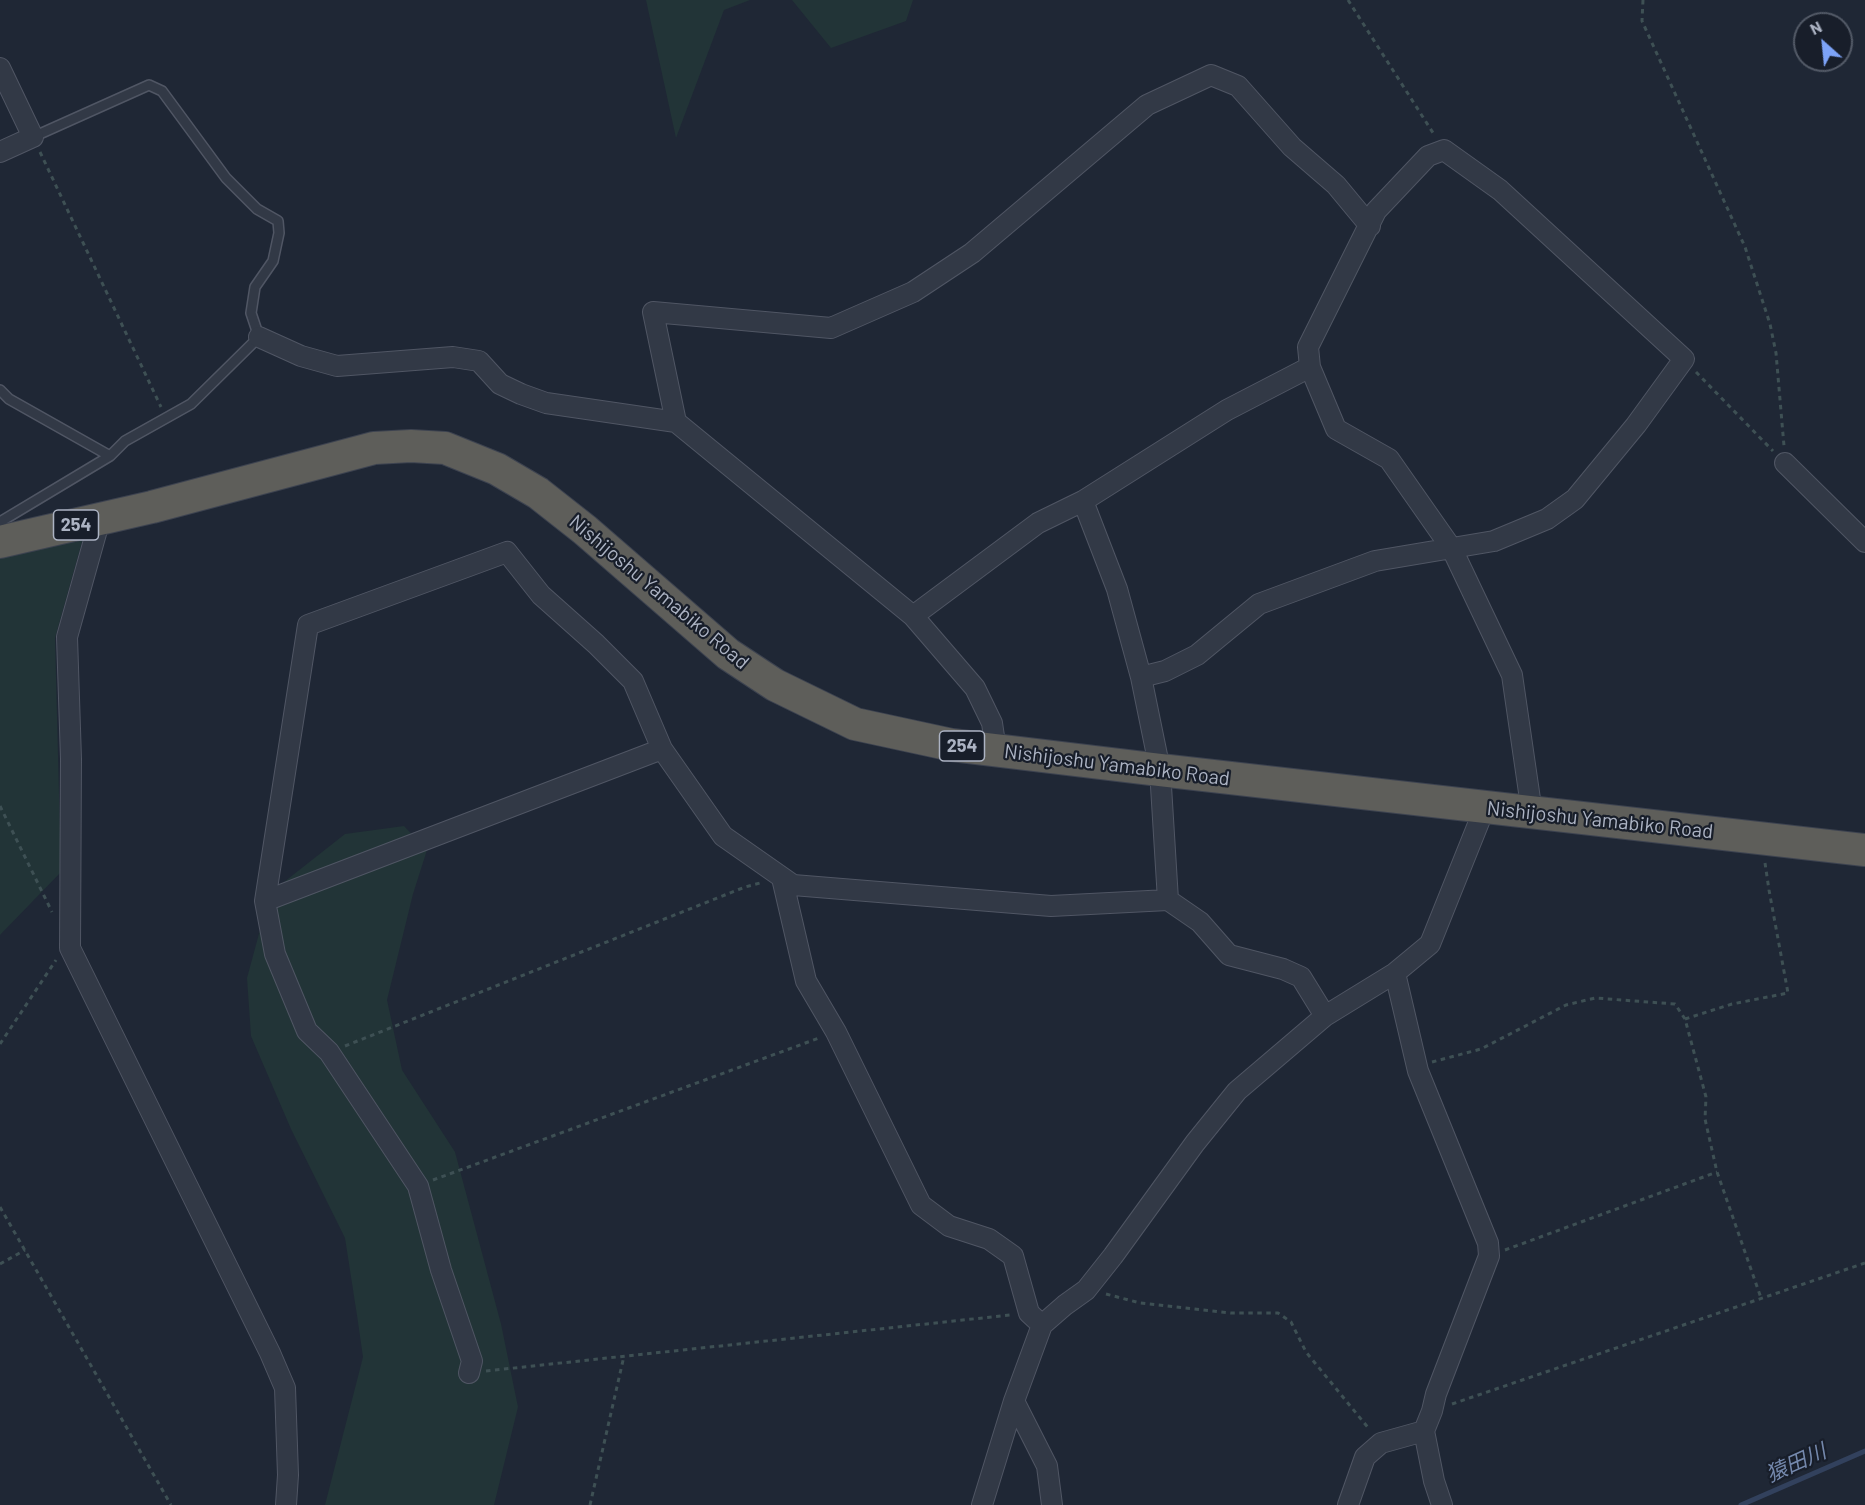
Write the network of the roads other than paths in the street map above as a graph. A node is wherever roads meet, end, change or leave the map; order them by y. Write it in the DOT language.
graph roads {
  1 [pos="0,68"];
  2 [pos="33,137"];
  3 [pos="0,152"];
  4 [pos="1370,226"];
  5 [pos="259,337"];
  6 [pos="1310,367"];
  7 [pos="0,390"];
  8 [pos="676,422"];
  9 [pos="110,456"];
  10 [pos="1785,463"];
  11 [pos="1083,501"];
  12 [pos="100,519"];
  13 [pos="0,522"];
  14 [pos="0,542"];
  15 [pos="1865,542"];
  16 [pos="1452,549"];
  17 [pos="913,616"];
  18 [pos="1141,677"];
  19 [pos="663,749"];
  20 [pos="996,750"];
  21 [pos="1160,770"];
  22 [pos="1485,807"];
  23 [pos="1532,813"];
  24 [pos="1865,850"];
  25 [pos="782,878"];
  26 [pos="1168,900"];
  27 [pos="265,901"];
  28 [pos="1395,973"];
  29 [pos="1324,1016"];
  30 [pos="1036,1319"];
  31 [pos="469,1373"];
  32 [pos="1014,1401"];
  33 [pos="1424,1431"];
  34 [pos="286,1505"];
  35 [pos="982,1505"];
  36 [pos="1052,1505"];
  37 [pos="1348,1505"];
  38 [pos="1442,1505"];
  1 -- 2 [label="street"];
  2 -- 3 [label="street"];
  2 -- 5 [label="lane"];
  4 -- 6 [label="street"];
  4 -- 8 [label="street"];
  4 -- 16 [label="street"];
  5 -- 8 [label="street"];
  5 -- 9 [label="lane"];
  6 -- 11 [label="street"];
  6 -- 16 [label="street"];
  7 -- 9 [label="lane"];
  8 -- 17 [label="street"];
  9 -- 13 [label="lane"];
  10 -- 15 [label="street"];
  11 -- 17 [label="street"];
  11 -- 18 [label="street"];
  12 -- 14 [label="highway, Nishijoshu Yamabiko Road / 254"];
  12 -- 20 [label="highway, Nishijoshu Yamabiko Road / 254"];
  12 -- 34 [label="street"];
  16 -- 18 [label="street"];
  16 -- 23 [label="street"];
  17 -- 20 [label="street"];
  18 -- 21 [label="street"];
  19 -- 25 [label="street"];
  19 -- 27 [label="street"];
  19 -- 27 [label="street"];
  20 -- 21 [label="highway, Nishijoshu Yamabiko Road / 254"];
  21 -- 22 [label="highway, Nishijoshu Yamabiko Road / 254"];
  21 -- 26 [label="street"];
  22 -- 23 [label="highway, Nishijoshu Yamabiko Road / 254"];
  22 -- 28 [label="street"];
  23 -- 24 [label="highway, Nishijoshu Yamabiko Road / 254"];
  25 -- 26 [label="street"];
  25 -- 30 [label="street"];
  26 -- 29 [label="street"];
  27 -- 31 [label="street"];
  28 -- 29 [label="street"];
  28 -- 33 [label="street"];
  29 -- 30 [label="street"];
  30 -- 32 [label="street"];
  32 -- 35 [label="street"];
  32 -- 36 [label="street"];
  33 -- 37 [label="street"];
  33 -- 38 [label="street"];
}
